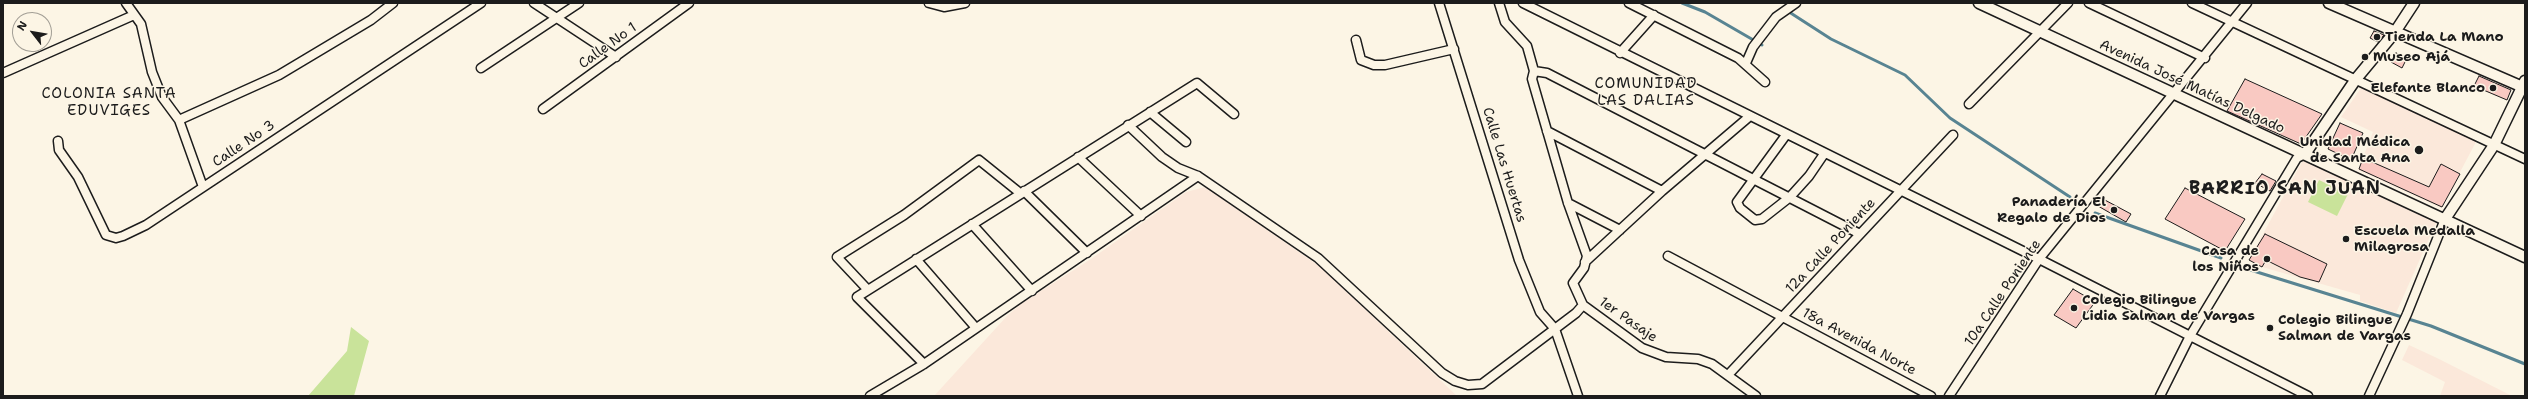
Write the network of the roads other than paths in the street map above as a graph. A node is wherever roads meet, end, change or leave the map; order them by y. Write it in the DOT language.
graph roads {
  1 [pos="126,3"];
  2 [pos="393,3"];
  3 [pos="482,3"];
  4 [pos="534,3"];
  5 [pos="579,3"];
  6 [pos="689,3"];
  7 [pos="965,3"];
  8 [pos="1439,3"];
  9 [pos="1499,3"];
  10 [pos="1523,3"];
  11 [pos="1629,3"];
  12 [pos="1796,3"];
  13 [pos="1979,3"];
  14 [pos="2068,3"];
  15 [pos="2089,3"];
  16 [pos="2192,3"];
  17 [pos="2247,3"];
  18 [pos="2330,3"];
  19 [pos="2414,3"];
  20 [pos="932,5"];
  21 [pos="134,15"];
  22 [pos="1654,15"];
  23 [pos="558,18"];
  24 [pos="2232,22"];
  25 [pos="2394,32"];
  26 [pos="2041,33"];
  27 [pos="1356,40"];
  28 [pos="1454,49"];
  29 [pos="1620,53"];
  30 [pos="616,56"];
  31 [pos="2204,58"];
  32 [pos="1746,63"];
  33 [pos="481,68"];
  34 [pos="1534,71"];
  35 [pos="3,73"];
  36 [pos="2356,79"];
  37 [pos="1765,82"];
  38 [pos="2524,85"];
  39 [pos="2173,94"];
  40 [pos="1969,104"];
  41 [pos="543,109"];
  42 [pos="1150,112"];
  43 [pos="1234,114"];
  44 [pos="1750,116"];
  45 [pos="179,120"];
  46 [pos="1128,125"];
  47 [pos="1547,131"];
  48 [pos="1786,135"];
  49 [pos="1954,135"];
  50 [pos="58,141"];
  51 [pos="1186,142"];
  52 [pos="2494,145"];
  53 [pos="1707,154"];
  54 [pos="1824,154"];
  55 [pos="2305,154"];
  56 [pos="1078,156"];
  57 [pos="2525,159"];
  58 [pos="1198,176"];
  59 [pos="1755,179"];
  60 [pos="204,187"];
  61 [pos="1662,191"];
  62 [pos="1022,192"];
  63 [pos="1900,192"];
  64 [pos="1790,197"];
  65 [pos="1568,203"];
  66 [pos="1141,216"];
  67 [pos="2446,219"];
  68 [pos="972,224"];
  69 [pos="1620,230"];
  70 [pos="1860,234"];
  71 [pos="1087,253"];
  72 [pos="1668,256"];
  73 [pos="2525,256"];
  74 [pos="916,259"];
  75 [pos="2039,259"];
  76 [pos="1585,262"];
  77 [pos="868,290"];
  78 [pos="1032,291"];
  79 [pos="1583,304"];
  80 [pos="1783,316"];
  81 [pos="976,328"];
  82 [pos="1555,329"];
  83 [pos="2190,336"];
  84 [pos="924,364"];
  85 [pos="1728,375"];
  86 [pos="870,396"];
  87 [pos="1578,396"];
  88 [pos="1756,396"];
  89 [pos="1931,396"];
  90 [pos="1949,396"];
  91 [pos="2160,396"];
  92 [pos="2308,396"];
  93 [pos="2369,396"];
  1 -- 21 [label="street"];
  2 -- 45 [label="street"];
  3 -- 60 [label="street, Calle No 3"];
  4 -- 23 [label="street"];
  5 -- 23 [label="street"];
  6 -- 30 [label="street, Calle No 1"];
  7 -- 20 [label="street"];
  8 -- 28 [label="street, Calle Las Huertas"];
  9 -- 34 [label="street"];
  10 -- 29 [label="street"];
  11 -- 22 [label="street"];
  12 -- 32 [label="street"];
  13 -- 26 [label="street, Avenida José Matías Delgado"];
  14 -- 26 [label="street"];
  15 -- 31 [label="street"];
  16 -- 24 [label="street"];
  17 -- 24 [label="street, 10a Calle Poniente"];
  18 -- 25 [label="street"];
  19 -- 25 [label="street"];
  21 -- 35 [label="street"];
  21 -- 45 [label="street"];
  22 -- 29 [label="street"];
  22 -- 32 [label="street"];
  23 -- 30 [label="street"];
  23 -- 33 [label="street"];
  24 -- 31 [label="street, 10a Calle Poniente"];
  24 -- 36 [label="street"];
  25 -- 36 [label="street"];
  25 -- 38 [label="street"];
  26 -- 39 [label="street, Avenida José Matías Delgado"];
  26 -- 40 [label="street"];
  27 -- 28 [label="street"];
  28 -- 82 [label="street, Calle Las Huertas"];
  29 -- 44 [label="street"];
  30 -- 41 [label="street, Calle No 1"];
  31 -- 39 [label="street, 10a Calle Poniente"];
  32 -- 37 [label="street"];
  34 -- 47 [label="street"];
  34 -- 53 [label="street"];
  36 -- 52 [label="street"];
  36 -- 55 [label="street"];
  38 -- 52 [label="street"];
  39 -- 55 [label="street, Avenida José Matías Delgado"];
  39 -- 75 [label="street, 10a Calle Poniente"];
  42 -- 43 [label="street"];
  42 -- 46 [label="street"];
  42 -- 51 [label="street"];
  44 -- 48 [label="street"];
  44 -- 53 [label="street"];
  45 -- 60 [label="street"];
  46 -- 56 [label="street"];
  46 -- 58 [label="street, 1er Pasaje"];
  47 -- 61 [label="street"];
  47 -- 65 [label="street"];
  48 -- 54 [label="street"];
  48 -- 59 [label="street"];
  49 -- 63 [label="street, 12a Calle Poniente"];
  50 -- 60 [label="street, Calle No 3"];
  52 -- 57 [label="street"];
  52 -- 67 [label="street"];
  53 -- 59 [label="street"];
  53 -- 61 [label="street"];
  54 -- 63 [label="street"];
  54 -- 64 [label="street"];
  55 -- 67 [label="street, Avenida José Matías Delgado"];
  55 -- 83 [label="street"];
  56 -- 62 [label="street"];
  56 -- 66 [label="street"];
  58 -- 66 [label="street"];
  58 -- 82 [label="street, 1er Pasaje"];
  59 -- 64 [label="street"];
  59 -- 64 [label="street"];
  61 -- 69 [label="street"];
  62 -- 68 [label="street"];
  62 -- 71 [label="street"];
  62 -- 77 [label="street"];
  63 -- 70 [label="street, 12a Calle Poniente"];
  63 -- 75 [label="street"];
  64 -- 70 [label="street"];
  65 -- 69 [label="street"];
  65 -- 76 [label="street"];
  66 -- 71 [label="street"];
  67 -- 73 [label="street, Avenida José Matías Delgado"];
  67 -- 93 [label="street"];
  68 -- 74 [label="street"];
  68 -- 78 [label="street"];
  69 -- 76 [label="street"];
  70 -- 80 [label="street, 12a Calle Poniente"];
  71 -- 78 [label="street"];
  72 -- 80 [label="street, 18a Avenida Norte"];
  74 -- 77 [label="street"];
  74 -- 81 [label="street"];
  75 -- 83 [label="street"];
  75 -- 90 [label="street, 10a Calle Poniente"];
  76 -- 79 [label="street"];
  77 -- 84 [label="street"];
  78 -- 81 [label="street"];
  79 -- 82 [label="street, 1er Pasaje"];
  79 -- 85 [label="street, 1er Pasaje"];
  80 -- 85 [label="street, 12a Calle Poniente"];
  80 -- 89 [label="street, 18a Avenida Norte"];
  81 -- 84 [label="street"];
  82 -- 87 [label="street"];
  83 -- 91 [label="street"];
  83 -- 92 [label="street"];
  84 -- 86 [label="street"];
  85 -- 88 [label="street, 1er Pasaje"];
}
